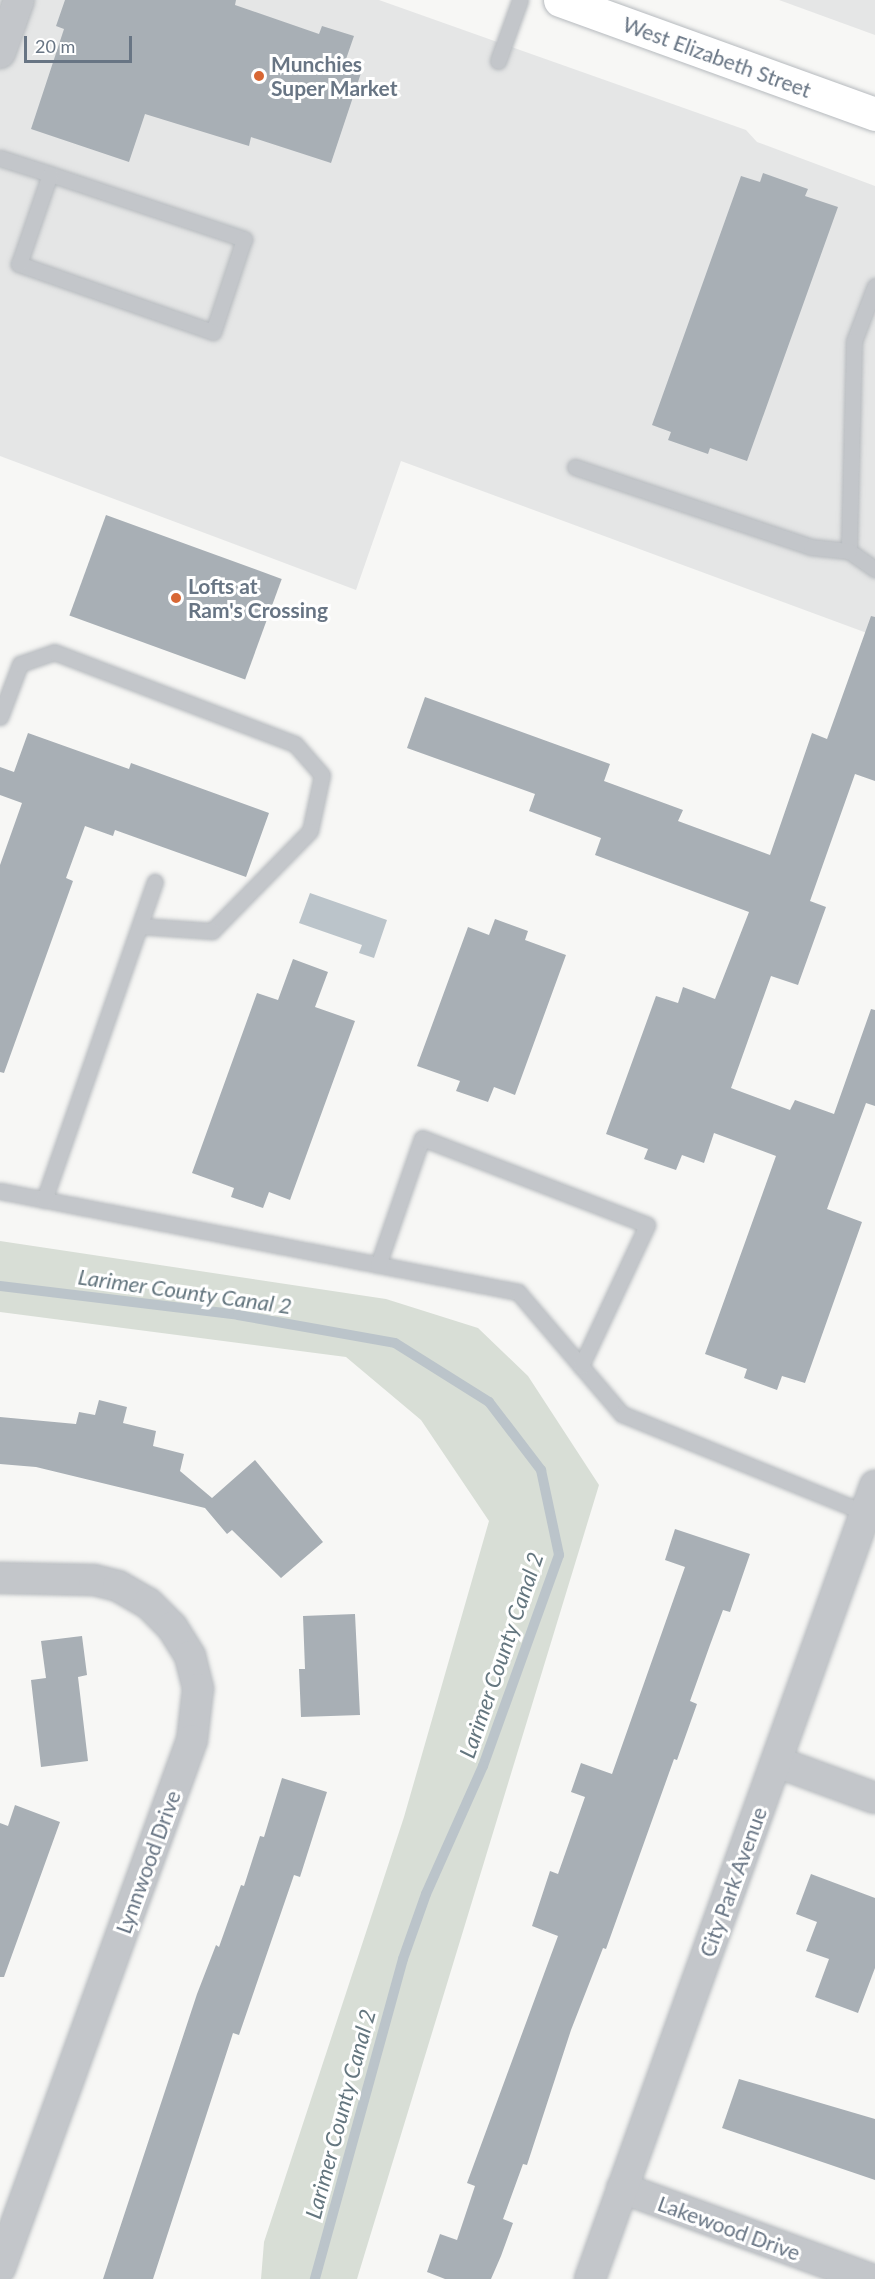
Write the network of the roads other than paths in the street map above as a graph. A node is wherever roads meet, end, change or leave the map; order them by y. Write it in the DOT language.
graph roads {
  1 [pos="520,0"];
  2 [pos="560,0"];
  3 [pos="12,4"];
  4 [pos="0,52"];
  5 [pos="498,61"];
  6 [pos="875,114"];
  7 [pos="0,158"];
  8 [pos="50,174"];
  9 [pos="875,285"];
  10 [pos="575,467"];
  11 [pos="849,551"];
  12 [pos="875,569"];
  13 [pos="0,717"];
  14 [pos="155,882"];
  15 [pos="140,926"];
  16 [pos="0,1191"];
  17 [pos="44,1200"];
  18 [pos="378,1265"];
  19 [pos="581,1366"];
  20 [pos="869,1499"];
  21 [pos="2,1578"];
  22 [pos="777,1762"];
  23 [pos="875,1798"];
  24 [pos="622,2188"];
  25 [pos="0,2268"];
  26 [pos="590,2279"];
  27 [pos="870,2279"];
  1 -- 5 [label="lane"];
  2 -- 6 [label="main road, West Elizabeth Street"];
  3 -- 4 [label="street"];
  7 -- 8 [label="lane"];
  8 -- 8 [label="lane"];
  9 -- 11 [label="lane"];
  10 -- 11 [label="lane"];
  11 -- 12 [label="lane"];
  13 -- 15 [label="lane"];
  14 -- 15 [label="lane"];
  15 -- 17 [label="lane"];
  16 -- 17 [label="lane"];
  17 -- 18 [label="lane"];
  18 -- 19 [label="lane"];
  18 -- 19 [label="lane"];
  19 -- 20 [label="lane"];
  20 -- 22 [label="street, City Park Avenue"];
  21 -- 25 [label="street, Lynnwood Drive"];
  22 -- 23 [label="street"];
  22 -- 24 [label="street, City Park Avenue"];
  24 -- 26 [label="street, City Park Avenue"];
  24 -- 27 [label="street, Lakewood Drive"];
}
